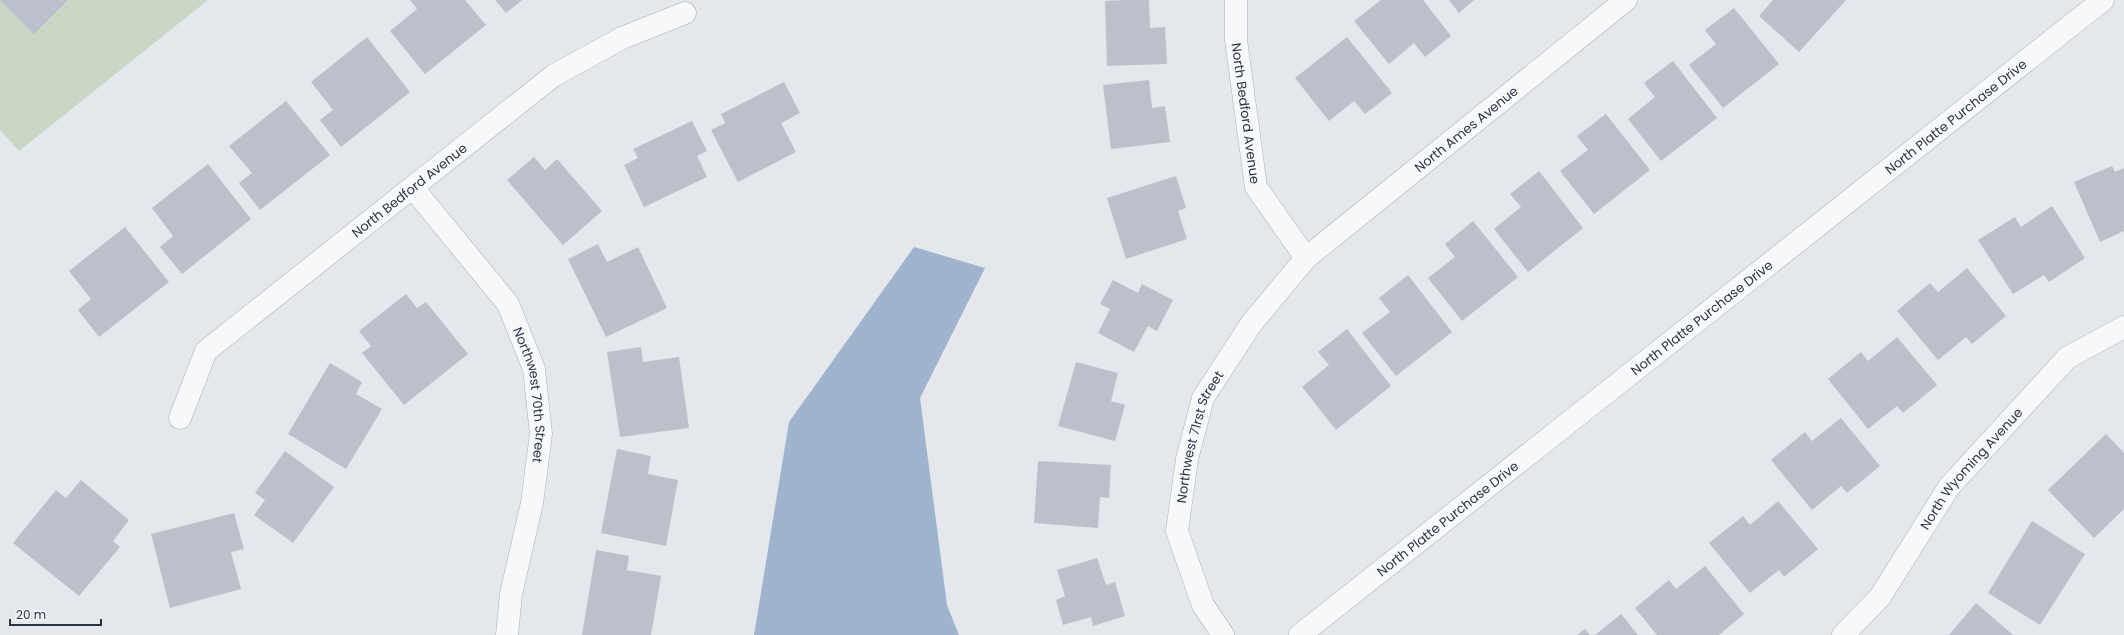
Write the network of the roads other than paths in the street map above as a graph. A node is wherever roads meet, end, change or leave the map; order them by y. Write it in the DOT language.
graph roads {
  1 [pos="1236,0"];
  2 [pos="1626,0"];
  3 [pos="2103,0"];
  4 [pos="685,13"];
  5 [pos="413,188"];
  6 [pos="1306,258"];
  7 [pos="2124,327"];
  8 [pos="180,418"];
  9 [pos="507,635"];
  10 [pos="1223,635"];
  11 [pos="1300,635"];
  12 [pos="1842,635"];
  1 -- 6 [label="street, North Bedford Avenue"];
  2 -- 6 [label="street, North Ames Avenue"];
  3 -- 11 [label="street, North Platte Purchase Drive"];
  4 -- 5 [label="street, North Bedford Avenue"];
  5 -- 8 [label="street, North Bedford Avenue"];
  5 -- 9 [label="street, Northwest 70th Street"];
  6 -- 10 [label="street, Northwest 71rst Street"];
  7 -- 12 [label="street, North Wyoming Avenue"];
}
